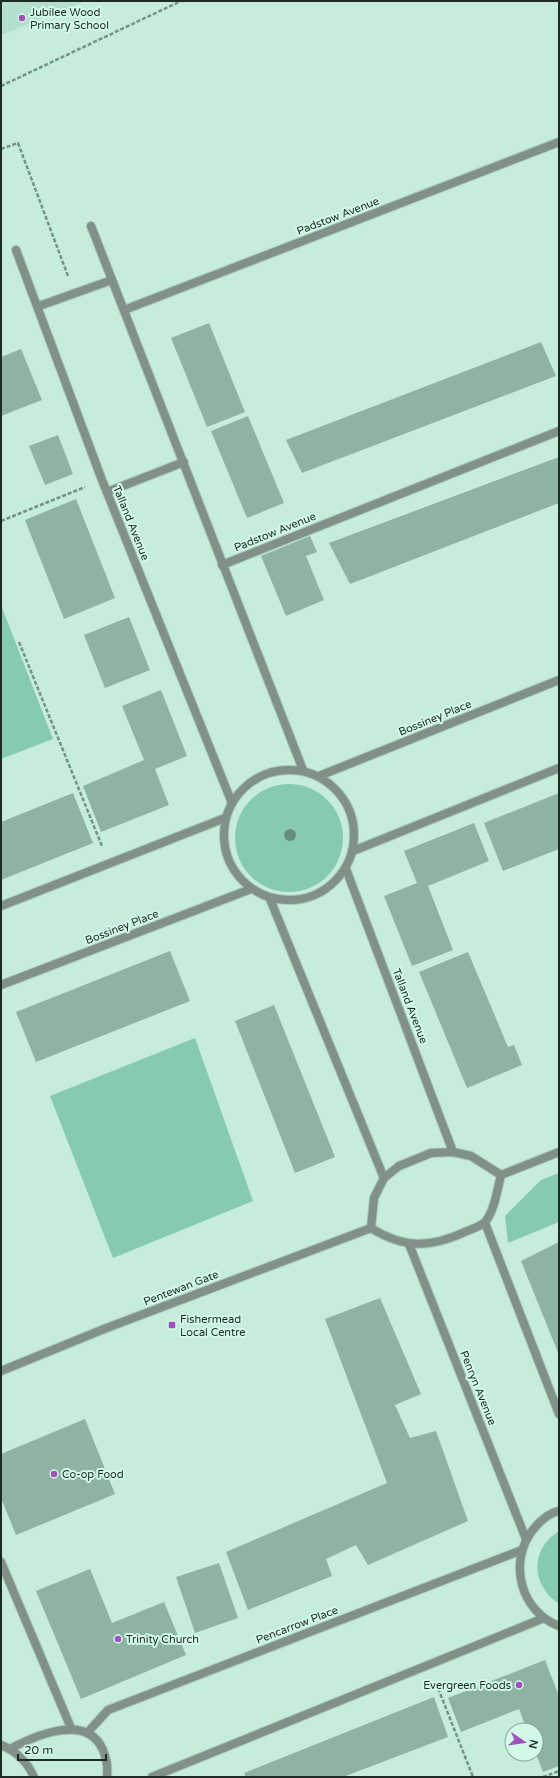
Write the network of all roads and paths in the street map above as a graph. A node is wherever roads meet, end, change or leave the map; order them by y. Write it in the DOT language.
graph roads {
  1 [pos="181,1"];
  2 [pos="1,86"];
  3 [pos="559,142"];
  4 [pos="1,149"];
  5 [pos="91,226"];
  6 [pos="16,250"];
  7 [pos="112,280"];
  8 [pos="74,294"];
  9 [pos="39,306"];
  10 [pos="124,310"];
  11 [pos="559,430"];
  12 [pos="184,462"];
  13 [pos="102,480"];
  14 [pos="107,492"];
  15 [pos="1,521"];
  16 [pos="222,565"];
  17 [pos="19,642"];
  18 [pos="559,680"];
  19 [pos="559,768"];
  20 [pos="303,770"];
  21 [pos="319,776"];
  22 [pos="232,803"];
  23 [pos="225,818"];
  24 [pos="353,851"];
  25 [pos="109,864"];
  26 [pos="346,869"];
  27 [pos="251,889"];
  28 [pos="270,898"];
  29 [pos="1,906"];
  30 [pos="1,985"];
  31 [pos="453,1152"];
  32 [pos="559,1152"];
  33 [pos="501,1175"];
  34 [pos="384,1178"];
  35 [pos="485,1223"];
  36 [pos="370,1228"];
  37 [pos="408,1244"];
  38 [pos="1,1371"];
  39 [pos="559,1414"];
  40 [pos="559,1511"];
  41 [pos="526,1539"];
  42 [pos="522,1550"];
  43 [pos="1,1562"];
  44 [pos="544,1618"];
  45 [pos="559,1626"];
  46 [pos="429,1666"];
  47 [pos="71,1728"];
  48 [pos="88,1732"];
  49 [pos="1,1745"];
  50 [pos="10,1749"];
  51 [pos="559,1771"];
  52 [pos="34,1777"];
  53 [pos="107,1777"];
  54 [pos="152,1777"];
  55 [pos="473,1777"];
  56 [pos="543,1777"];
  1 -- 2 [label="path"];
  3 -- 10 [label="street, Padstow Avenue"];
  4 -- 8 [label="path"];
  5 -- 7 [label="street"];
  6 -- 9 [label="street, Talland Avenue"];
  7 -- 8 [label="street"];
  7 -- 10 [label="street"];
  8 -- 9 [label="street"];
  9 -- 13 [label="street, Talland Avenue"];
  10 -- 12 [label="street"];
  11 -- 16 [label="street, Padstow Avenue"];
  12 -- 14 [label="street"];
  12 -- 16 [label="street"];
  13 -- 14 [label="street, Talland Avenue"];
  13 -- 15 [label="path"];
  14 -- 22 [label="street, Talland Avenue"];
  16 -- 20 [label="street"];
  17 -- 25 [label="path"];
  18 -- 21 [label="street, Bossiney Place"];
  19 -- 24 [label="street"];
  20 -- 21 [label="street"];
  20 -- 22 [label="street"];
  21 -- 24 [label="street"];
  22 -- 23 [label="street"];
  23 -- 25 [label="street"];
  23 -- 27 [label="street"];
  24 -- 26 [label="street"];
  25 -- 29 [label="street"];
  26 -- 28 [label="street"];
  26 -- 31 [label="street, Talland Avenue"];
  27 -- 28 [label="street"];
  27 -- 30 [label="street, Bossiney Place"];
  28 -- 34 [label="street"];
  31 -- 33 [label="street"];
  31 -- 34 [label="street"];
  32 -- 33 [label="street"];
  33 -- 35 [label="street"];
  34 -- 36 [label="street"];
  35 -- 37 [label="street"];
  35 -- 39 [label="street"];
  36 -- 37 [label="street"];
  36 -- 38 [label="street, Pentewan Gate"];
  37 -- 41 [label="street, Penryn Avenue"];
  40 -- 41 [label="street"];
  41 -- 42 [label="street"];
  42 -- 44 [label="street"];
  42 -- 48 [label="street, Pencarrow Place"];
  43 -- 47 [label="street"];
  44 -- 45 [label="street"];
  44 -- 46 [label="street"];
  46 -- 54 [label="street"];
  46 -- 55 [label="path"];
  47 -- 48 [label="street"];
  47 -- 50 [label="street"];
  48 -- 53 [label="street"];
  49 -- 50 [label="street"];
  50 -- 52 [label="street"];
  51 -- 56 [label="path"];
}
